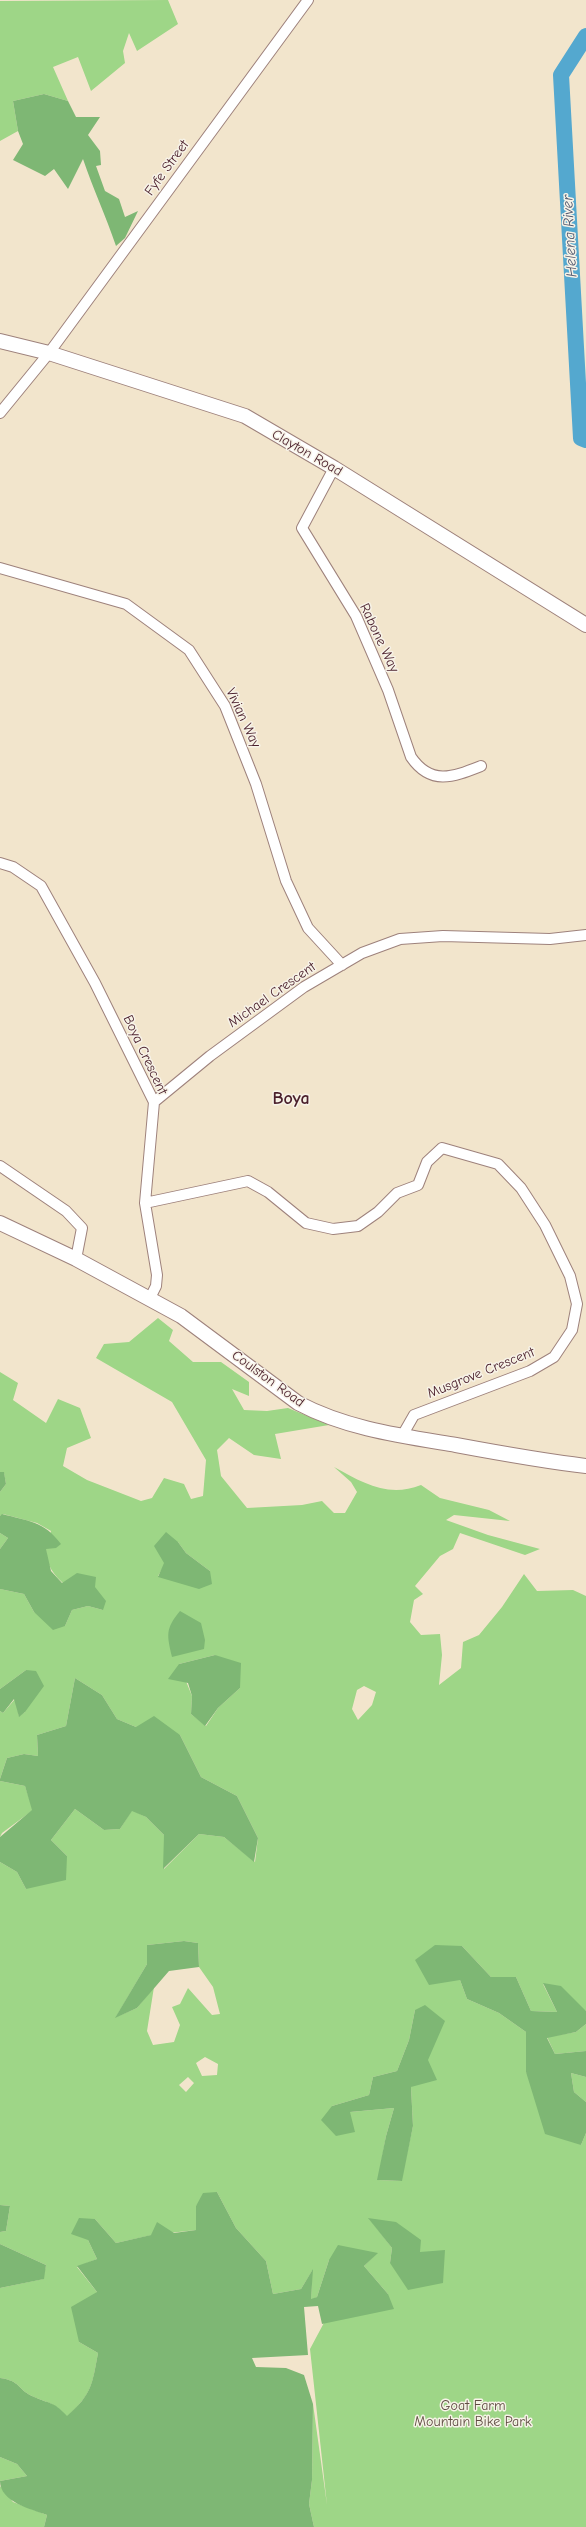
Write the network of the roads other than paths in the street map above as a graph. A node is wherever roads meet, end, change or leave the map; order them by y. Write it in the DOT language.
graph roads {
  1 [pos="308,0"];
  2 [pos="0,341"];
  3 [pos="49,353"];
  4 [pos="0,413"];
  5 [pos="334,468"];
  6 [pos="0,568"];
  7 [pos="586,625"];
  8 [pos="481,766"];
  9 [pos="0,863"];
  10 [pos="586,935"];
  11 [pos="342,965"];
  12 [pos="154,1102"];
  13 [pos="0,1166"];
  14 [pos="144,1203"];
  15 [pos="0,1223"];
  16 [pos="76,1258"];
  17 [pos="150,1298"];
  18 [pos="402,1436"];
  19 [pos="586,1466"];
  1 -- 3 [label="street, Fyfe Street"];
  2 -- 3 [label="street, Clayton Road"];
  3 -- 4 [label="street, Fyfe Street"];
  3 -- 5 [label="street, Clayton Road"];
  5 -- 7 [label="street, Clayton Road"];
  5 -- 8 [label="street, Rabone Way"];
  6 -- 11 [label="street, Vivian Way"];
  9 -- 12 [label="street, Boya Crescent"];
  10 -- 11 [label="street, Michael Crescent"];
  11 -- 12 [label="street, Michael Crescent"];
  12 -- 14 [label="street, Boya Crescent"];
  13 -- 16 [label="street"];
  14 -- 17 [label="street, Boya Crescent"];
  14 -- 18 [label="street, Musgrove Crescent"];
  15 -- 16 [label="street, Coulston Road"];
  16 -- 17 [label="street, Coulston Road"];
  17 -- 18 [label="street, Coulston Road"];
  18 -- 19 [label="street, Coulston Road"];
}
